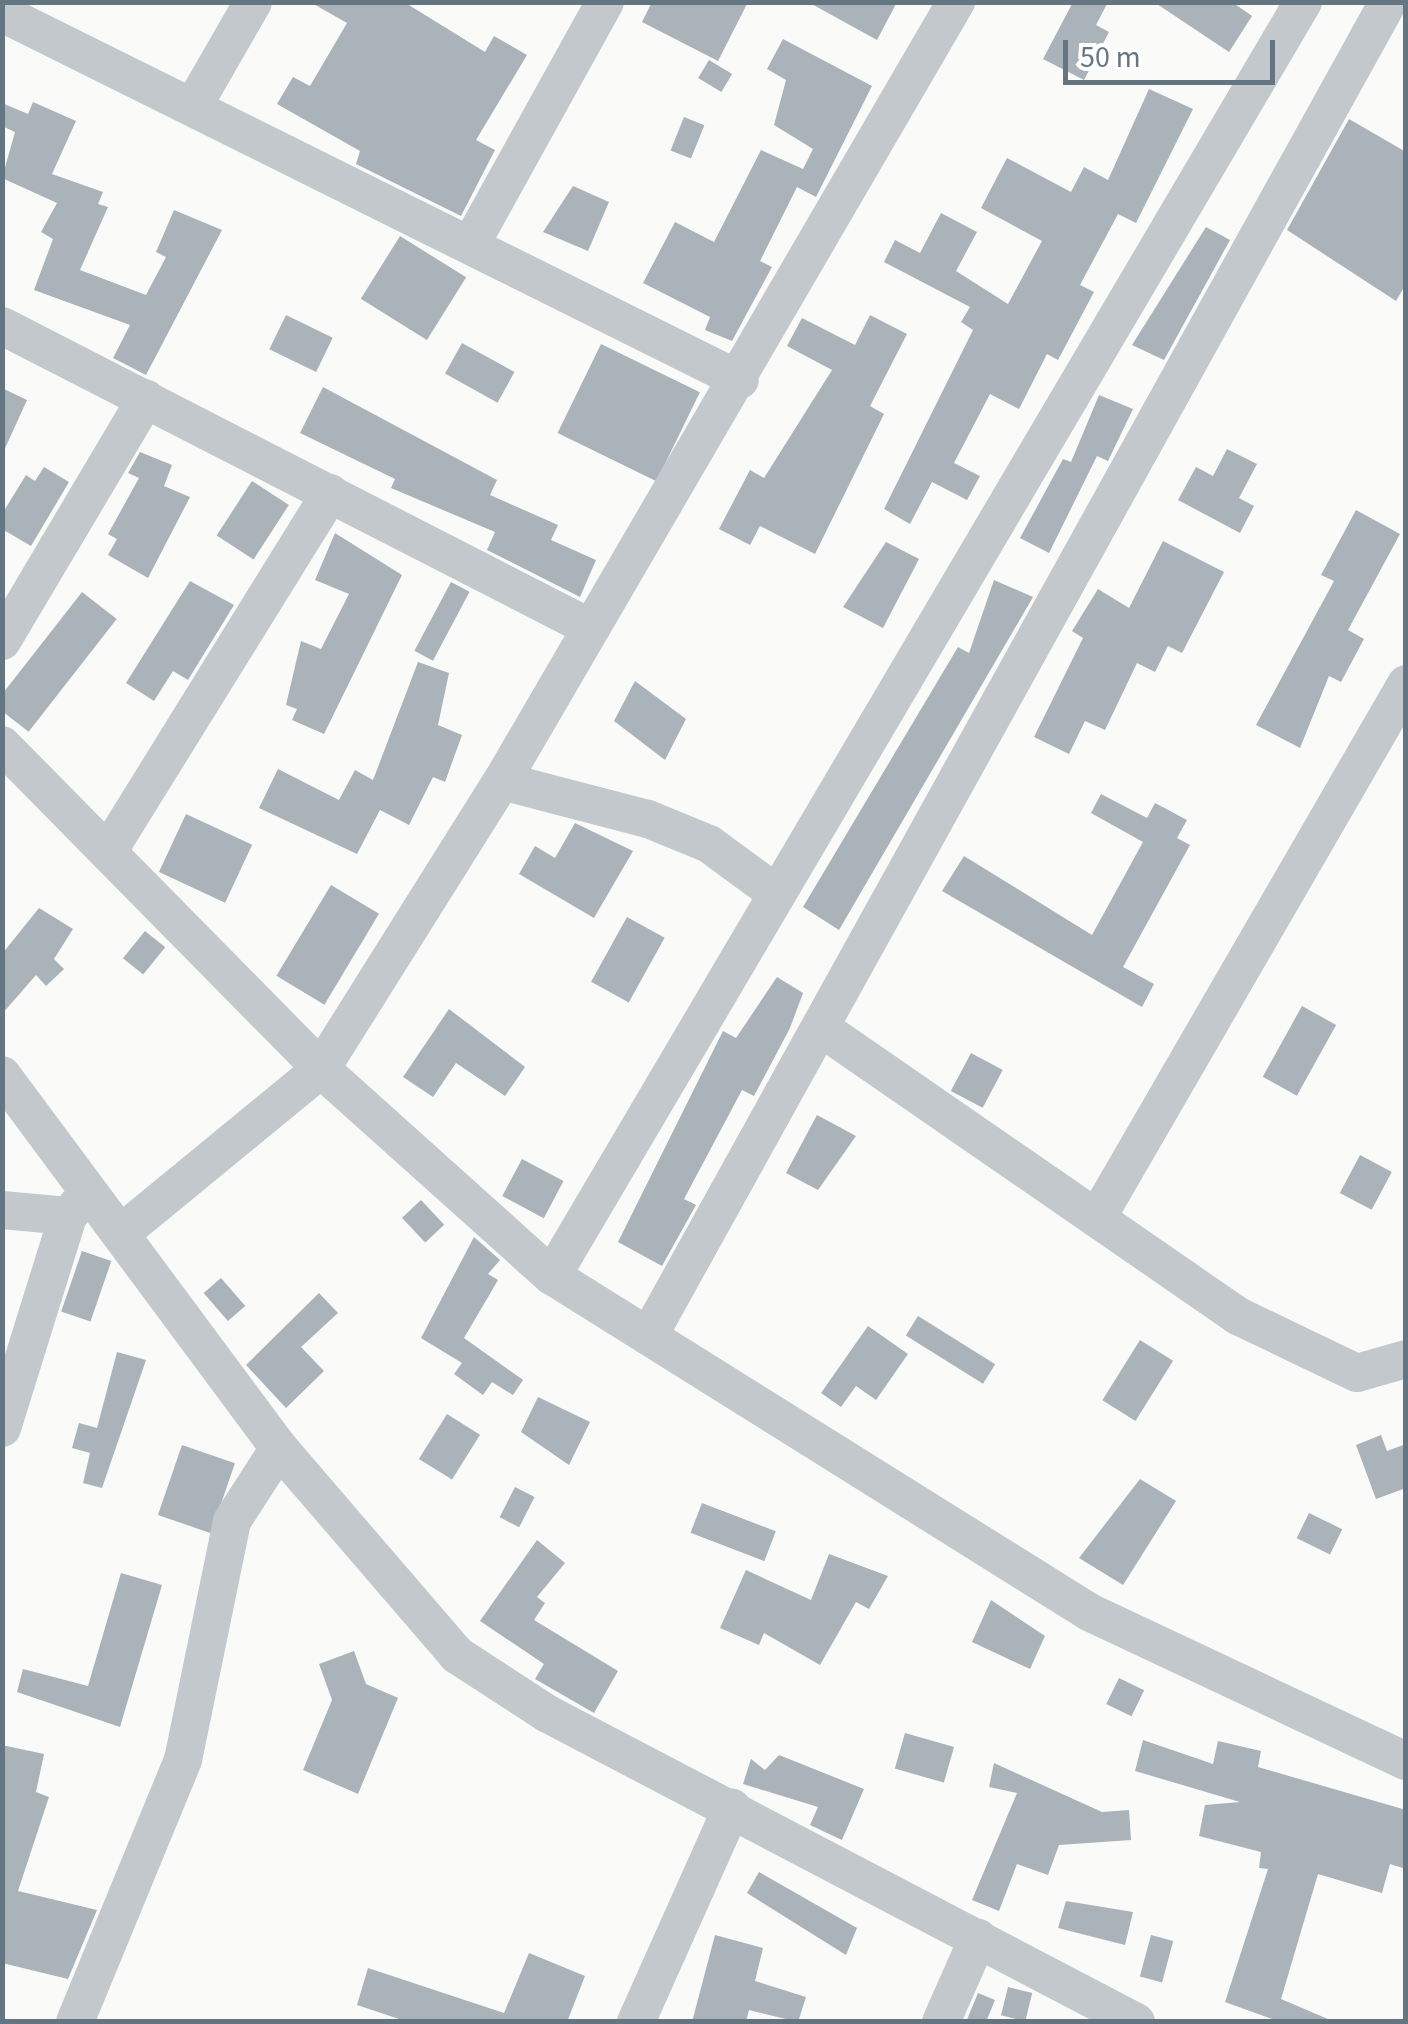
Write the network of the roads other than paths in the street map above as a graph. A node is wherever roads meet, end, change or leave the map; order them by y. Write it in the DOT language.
graph roads {
  1 [pos="253,2"];
  2 [pos="606,2"];
  3 [pos="956,2"];
  4 [pos="1303,2"];
  5 [pos="1388,2"];
  6 [pos="2,14"];
  7 [pos="195,103"];
  8 [pos="472,242"];
  9 [pos="2,326"];
  10 [pos="740,380"];
  11 [pos="146,398"];
  12 [pos="330,493"];
  13 [pos="587,626"];
  14 [pos="2,641"];
  15 [pos="1406,684"];
  16 [pos="2,746"];
  17 [pos="502,781"];
  18 [pos="109,850"];
  19 [pos="773,891"];
  20 [pos="824,1030"];
  21 [pos="320,1069"];
  22 [pos="2,1075"];
  23 [pos="78,1204"];
  24 [pos="2,1210"];
  25 [pos="1097,1218"];
  26 [pos="125,1230"];
  27 [pos="552,1276"];
  28 [pos="652,1330"];
  29 [pos="1406,1359"];
  30 [pos="2,1428"];
  31 [pos="278,1448"];
  32 [pos="1406,1761"];
  33 [pos="732,1807"];
  34 [pos="978,1938"];
  35 [pos="75,2022"];
  36 [pos="636,2022"];
  37 [pos="941,2022"];
  38 [pos="1136,2022"];
  1 -- 7 [label="street"];
  2 -- 8 [label="street"];
  3 -- 10 [label="street"];
  4 -- 19 [label="street"];
  5 -- 20 [label="street"];
  6 -- 7 [label="street"];
  7 -- 8 [label="street"];
  8 -- 10 [label="street"];
  9 -- 11 [label="street"];
  10 -- 13 [label="street"];
  11 -- 12 [label="street"];
  11 -- 14 [label="street"];
  12 -- 13 [label="street"];
  12 -- 18 [label="street"];
  13 -- 17 [label="street"];
  15 -- 25 [label="street"];
  16 -- 18 [label="street"];
  17 -- 19 [label="street"];
  17 -- 21 [label="street"];
  18 -- 21 [label="street"];
  19 -- 27 [label="street"];
  20 -- 25 [label="street"];
  20 -- 28 [label="street"];
  21 -- 26 [label="street"];
  21 -- 27 [label="street"];
  22 -- 23 [label="street"];
  23 -- 24 [label="street"];
  23 -- 26 [label="street"];
  23 -- 30 [label="street"];
  25 -- 29 [label="street"];
  26 -- 31 [label="street"];
  27 -- 28 [label="street"];
  28 -- 32 [label="street"];
  31 -- 33 [label="street"];
  31 -- 35 [label="street"];
  33 -- 34 [label="street"];
  33 -- 36 [label="street"];
  34 -- 37 [label="street"];
  34 -- 38 [label="street"];
}
